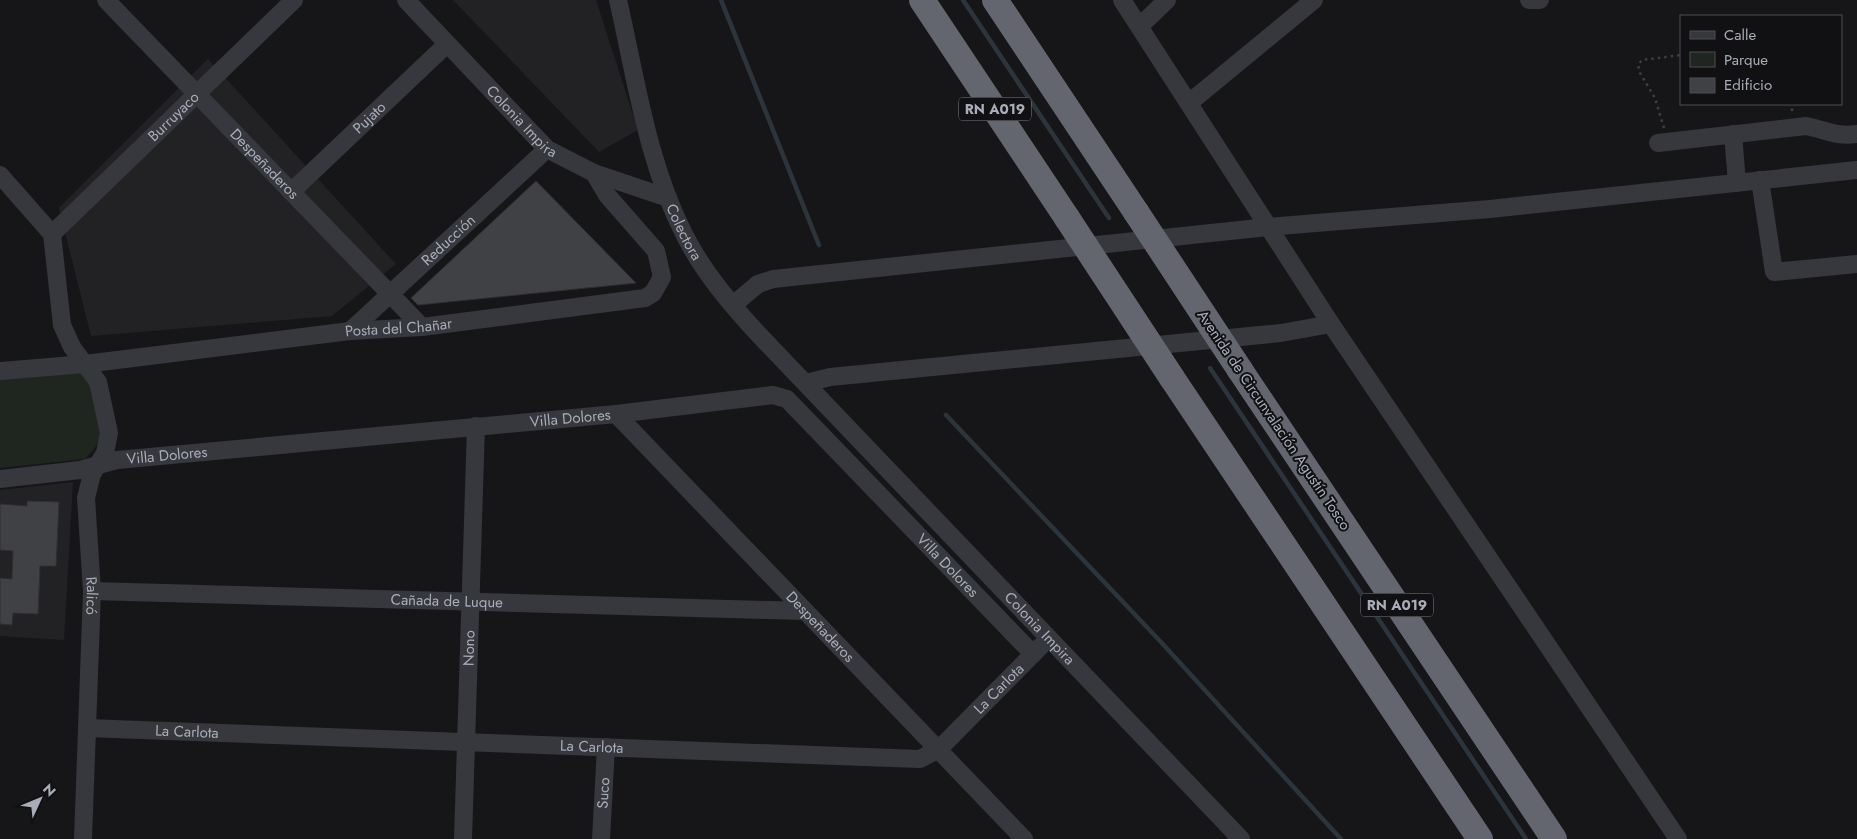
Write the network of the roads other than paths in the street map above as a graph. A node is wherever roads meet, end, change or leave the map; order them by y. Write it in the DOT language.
graph roads {
  1 [pos="106,0"];
  2 [pos="294,0"];
  3 [pos="406,0"];
  4 [pos="618,0"];
  5 [pos="922,0"];
  6 [pos="994,0"];
  7 [pos="1122,0"];
  8 [pos="1167,0"];
  9 [pos="1314,0"];
  10 [pos="1529,0"];
  11 [pos="1540,0"];
  12 [pos="1140,26"];
  13 [pos="447,44"];
  14 [pos="195,93"];
  15 [pos="1189,103"];
  16 [pos="1733,134"];
  17 [pos="1857,134"];
  18 [pos="1663,142"];
  19 [pos="547,149"];
  20 [pos="1857,170"];
  21 [pos="594,173"];
  22 [pos="0,175"];
  23 [pos="1760,180"];
  24 [pos="1737,183"];
  25 [pos="291,192"];
  26 [pos="668,198"];
  27 [pos="1268,227"];
  28 [pos="52,234"];
  29 [pos="1857,264"];
  30 [pos="390,295"];
  31 [pos="733,305"];
  32 [pos="1331,324"];
  33 [pos="422,327"];
  34 [pos="350,330"];
  35 [pos="85,364"];
  36 [pos="0,371"];
  37 [pos="806,383"];
  38 [pos="616,414"];
  39 [pos="840,417"];
  40 [pos="476,426"];
  41 [pos="97,465"];
  42 [pos="0,479"];
  43 [pos="92,590"];
  44 [pos="471,601"];
  45 [pos="803,610"];
  46 [pos="1049,638"];
  47 [pos="1033,654"];
  48 [pos="87,728"];
  49 [pos="466,742"];
  50 [pos="606,747"];
  51 [pos="939,749"];
  52 [pos="83,839"];
  53 [pos="463,839"];
  54 [pos="602,839"];
  55 [pos="1024,839"];
  56 [pos="1241,839"];
  57 [pos="1480,839"];
  58 [pos="1554,839"];
  59 [pos="1678,839"];
  1 -- 14 [label="street, Despeñaderos"];
  2 -- 14 [label="street, Burruyaco"];
  3 -- 13 [label="street, Colonia Impira"];
  4 -- 26 [label="street, Colectora"];
  5 -- 57 [label="highway, RN A019, bridge"];
  6 -- 58 [label="highway, Avenida de Circunvalación Agustín Tosco / RN A019, bridge"];
  7 -- 12 [label="street"];
  8 -- 12 [label="street"];
  9 -- 15 [label="street"];
  10 -- 11 [label="street"];
  12 -- 15 [label="street"];
  13 -- 19 [label="street, Colonia Impira"];
  13 -- 25 [label="street, Pujato"];
  14 -- 25 [label="street, Despeñaderos"];
  14 -- 28 [label="street, Burruyaco"];
  15 -- 27 [label="street"];
  16 -- 17 [label="street"];
  16 -- 18 [label="street"];
  16 -- 24 [label="street"];
  19 -- 21 [label="street, Colonia Impira"];
  19 -- 30 [label="street, Reducción"];
  20 -- 23 [label="street"];
  21 -- 26 [label="street, Colonia Impira"];
  21 -- 33 [label="street, Posta del Chañar"];
  22 -- 28 [label="street"];
  23 -- 24 [label="street"];
  23 -- 29 [label="street"];
  24 -- 27 [label="street"];
  25 -- 30 [label="street, Despeñaderos"];
  26 -- 31 [label="street, Colectora"];
  27 -- 31 [label="street"];
  27 -- 32 [label="street"];
  28 -- 35 [label="street, Ralicó"];
  30 -- 33 [label="street, Despeñaderos"];
  30 -- 34 [label="street, Reducción"];
  31 -- 37 [label="street, Colectora"];
  32 -- 37 [label="street"];
  32 -- 59 [label="street"];
  33 -- 34 [label="street, Posta del Chañar"];
  34 -- 35 [label="street, Posta del Chañar"];
  35 -- 36 [label="street, Posta del Chañar"];
  35 -- 41 [label="street, Ralicó"];
  37 -- 39 [label="street, Colectora"];
  38 -- 40 [label="street, Villa Dolores"];
  38 -- 45 [label="street, Despeñaderos"];
  38 -- 47 [label="street, Villa Dolores"];
  39 -- 46 [label="street, Colonia Impira"];
  40 -- 41 [label="street, Villa Dolores"];
  40 -- 44 [label="street, Nono"];
  41 -- 42 [label="street, Villa Dolores"];
  41 -- 43 [label="street, Ralicó"];
  43 -- 44 [label="street, Cañada de Luque"];
  43 -- 48 [label="street, Ralicó"];
  44 -- 45 [label="street, Cañada de Luque"];
  44 -- 49 [label="street, Nono"];
  45 -- 51 [label="street, Despeñaderos"];
  46 -- 47 [label="street, La Carlota"];
  46 -- 56 [label="street, Colonia Impira"];
  47 -- 51 [label="street, La Carlota"];
  48 -- 49 [label="street, La Carlota"];
  48 -- 52 [label="street, Ralicó"];
  49 -- 50 [label="street, La Carlota"];
  49 -- 53 [label="street, Nono"];
  50 -- 51 [label="street, La Carlota"];
  50 -- 54 [label="street, Suco"];
  51 -- 55 [label="street, Despeñaderos"];
}
